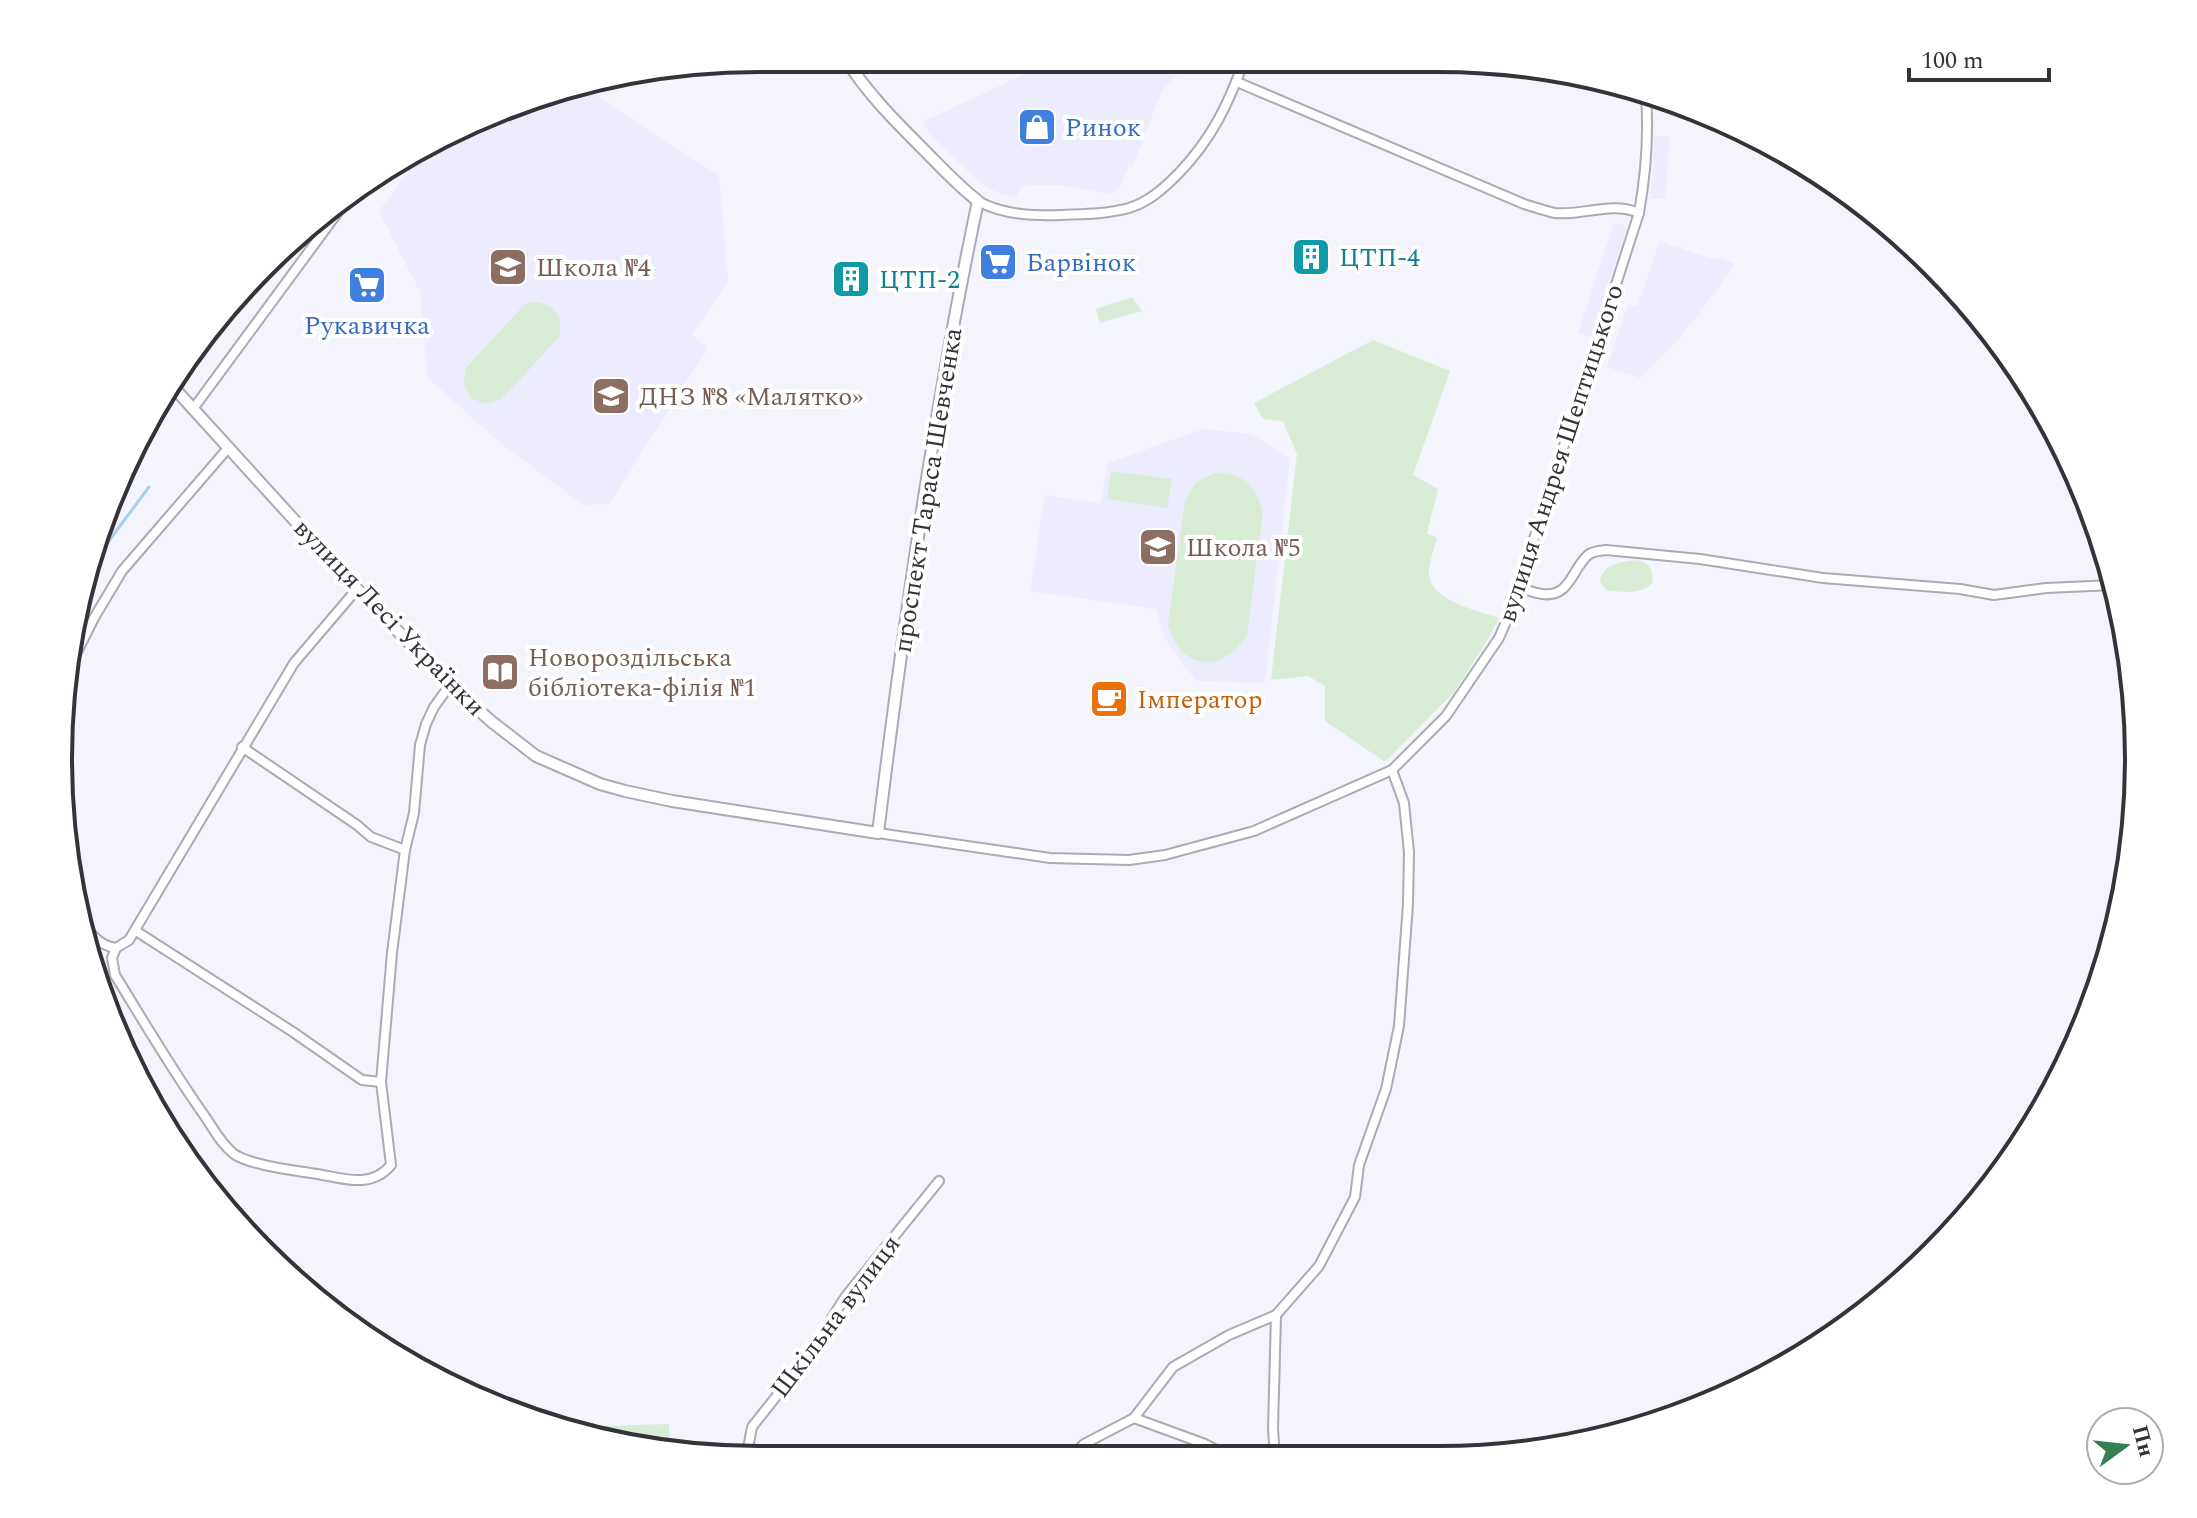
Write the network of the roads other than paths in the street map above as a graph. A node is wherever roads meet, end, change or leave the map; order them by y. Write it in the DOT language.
graph roads {
  1 [pos="854,72"];
  2 [pos="1240,72"];
  3 [pos="1237,82"];
  4 [pos="1647,104"];
  5 [pos="978,201"];
  6 [pos="1639,213"];
  7 [pos="330,223"];
  8 [pos="178,393"];
  9 [pos="193,409"];
  10 [pos="228,449"];
  11 [pos="2103,585"];
  12 [pos="1518,587"];
  13 [pos="355,591"];
  14 [pos="82,641"];
  15 [pos="450,685"];
  16 [pos="242,747"];
  17 [pos="1392,770"];
  18 [pos="878,833"];
  19 [pos="405,850"];
  20 [pos="136,931"];
  21 [pos="96,940"];
  22 [pos="116,948"];
  23 [pos="381,1082"];
  24 [pos="939,1181"];
  25 [pos="1276,1315"];
  26 [pos="1134,1418"];
  27 [pos="748,1446"];
  28 [pos="1082,1446"];
  29 [pos="1209,1446"];
  30 [pos="1274,1446"];
  1 -- 5 [label="street"];
  2 -- 3 [label="street"];
  3 -- 5 [label="street"];
  3 -- 6 [label="street"];
  4 -- 6 [label="street, вулиця Андрея Шептицького"];
  5 -- 18 [label="street, проспект Тараса Шевченка"];
  6 -- 12 [label="street, вулиця Андрея Шептицького"];
  7 -- 9 [label="street"];
  8 -- 9 [label="street, вулиця Лесі Українки"];
  9 -- 10 [label="street, вулиця Лесі Українки"];
  10 -- 13 [label="street, вулиця Лесі Українки"];
  10 -- 14 [label="street"];
  11 -- 12 [label="street"];
  12 -- 17 [label="street, вулиця Андрея Шептицького"];
  13 -- 15 [label="street, вулиця Лесі Українки"];
  13 -- 16 [label="street"];
  15 -- 18 [label="street, вулиця Лесі Українки"];
  15 -- 19 [label="street"];
  16 -- 19 [label="street"];
  16 -- 20 [label="street"];
  17 -- 18 [label="street, вулиця Андрея Шептицького"];
  17 -- 25 [label="street"];
  19 -- 23 [label="street"];
  20 -- 22 [label="street"];
  20 -- 23 [label="street"];
  21 -- 22 [label="street"];
  22 -- 23 [label="street"];
  24 -- 27 [label="street, Шкільна вулиця"];
  25 -- 26 [label="street"];
  25 -- 30 [label="street"];
  26 -- 28 [label="street"];
  26 -- 29 [label="street"];
}
